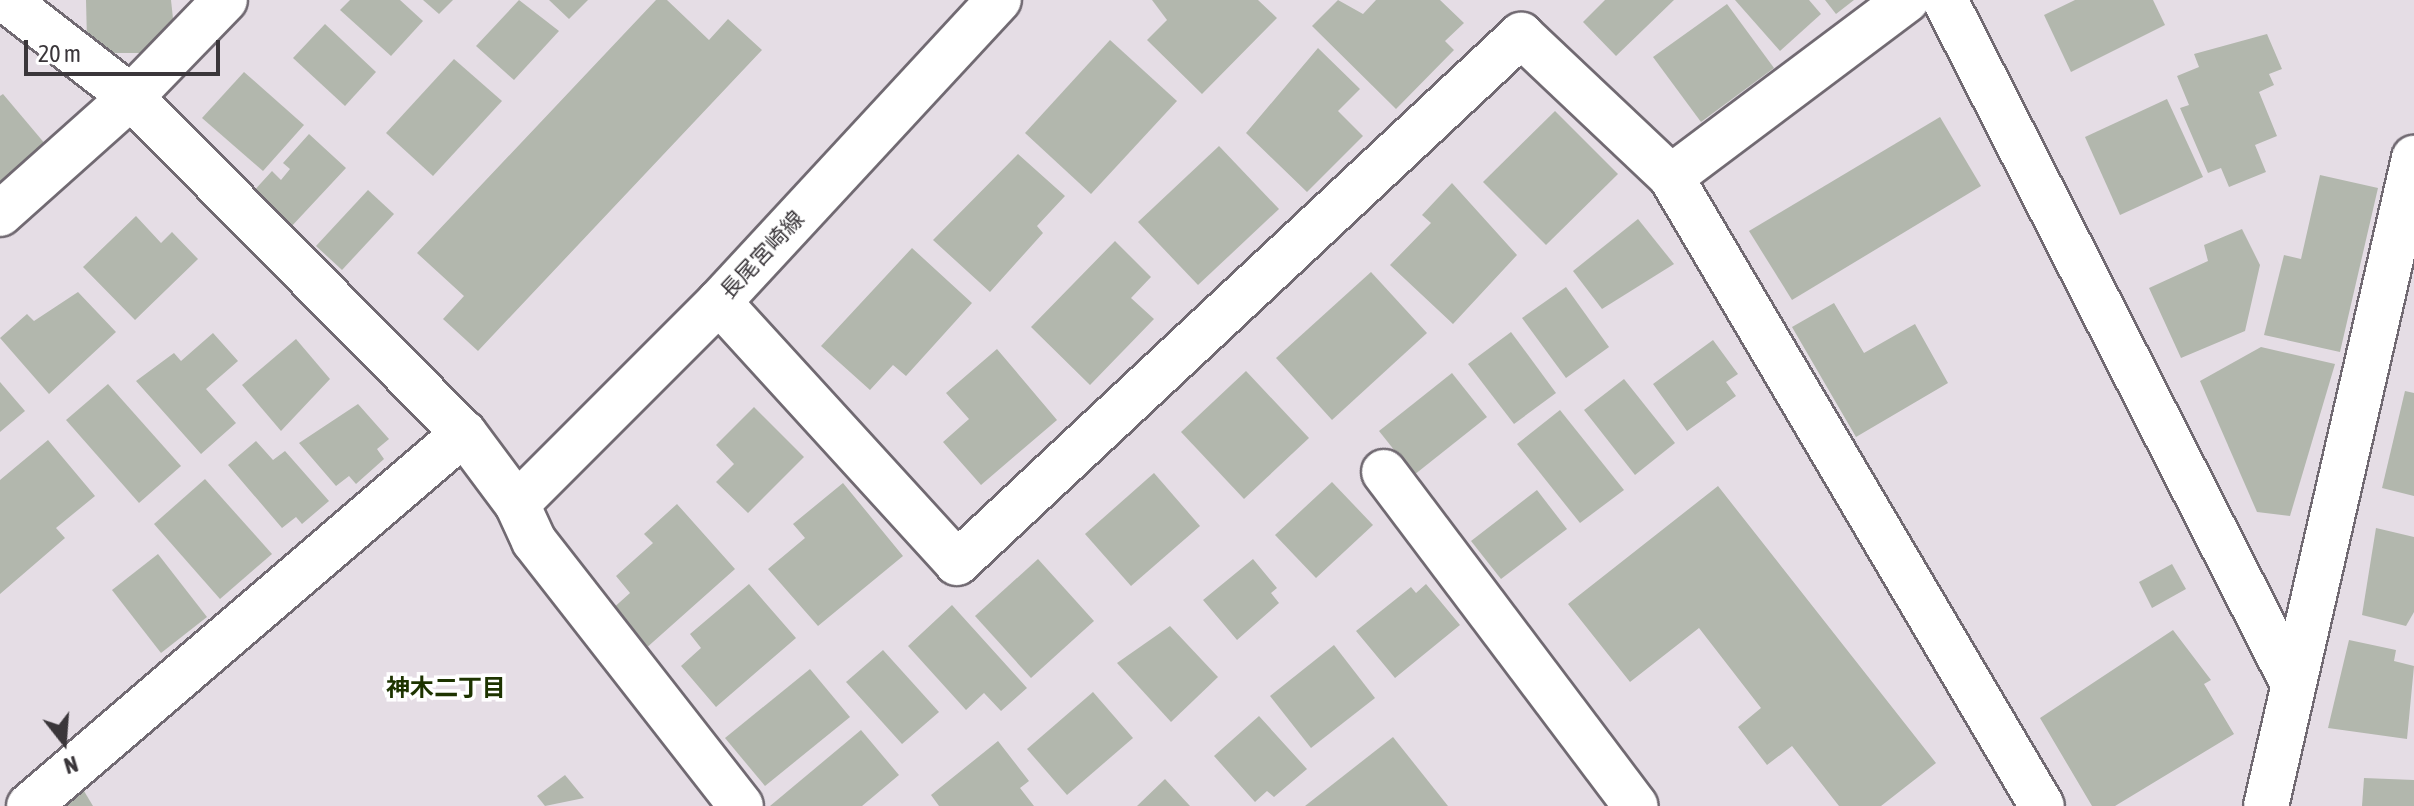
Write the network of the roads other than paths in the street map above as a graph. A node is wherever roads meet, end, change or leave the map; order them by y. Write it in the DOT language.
graph roads {
  1 [pos="6,0"];
  2 [pos="225,0"];
  3 [pos="999,0"];
  4 [pos="1907,0"];
  5 [pos="1945,0"];
  6 [pos="131,97"];
  7 [pos="2414,158"];
  8 [pos="1671,177"];
  9 [pos="0,214"];
  10 [pos="719,302"];
  11 [pos="464,433"];
  12 [pos="1384,472"];
  13 [pos="517,504"];
  14 [pos="2291,680"];
  15 [pos="29,806"];
  16 [pos="741,806"];
  17 [pos="1636,806"];
  18 [pos="2042,806"];
  19 [pos="2266,806"];
  1 -- 6 [label="street"];
  2 -- 6 [label="street"];
  3 -- 10 [label="street, 長尾宮崎線"];
  4 -- 8 [label="street"];
  5 -- 14 [label="street"];
  6 -- 9 [label="street"];
  6 -- 11 [label="street"];
  7 -- 14 [label="street"];
  8 -- 10 [label="street"];
  8 -- 18 [label="street"];
  10 -- 13 [label="street, 長尾宮崎線"];
  11 -- 13 [label="street"];
  11 -- 15 [label="street"];
  12 -- 17 [label="street"];
  13 -- 16 [label="street"];
  14 -- 19 [label="street"];
}
